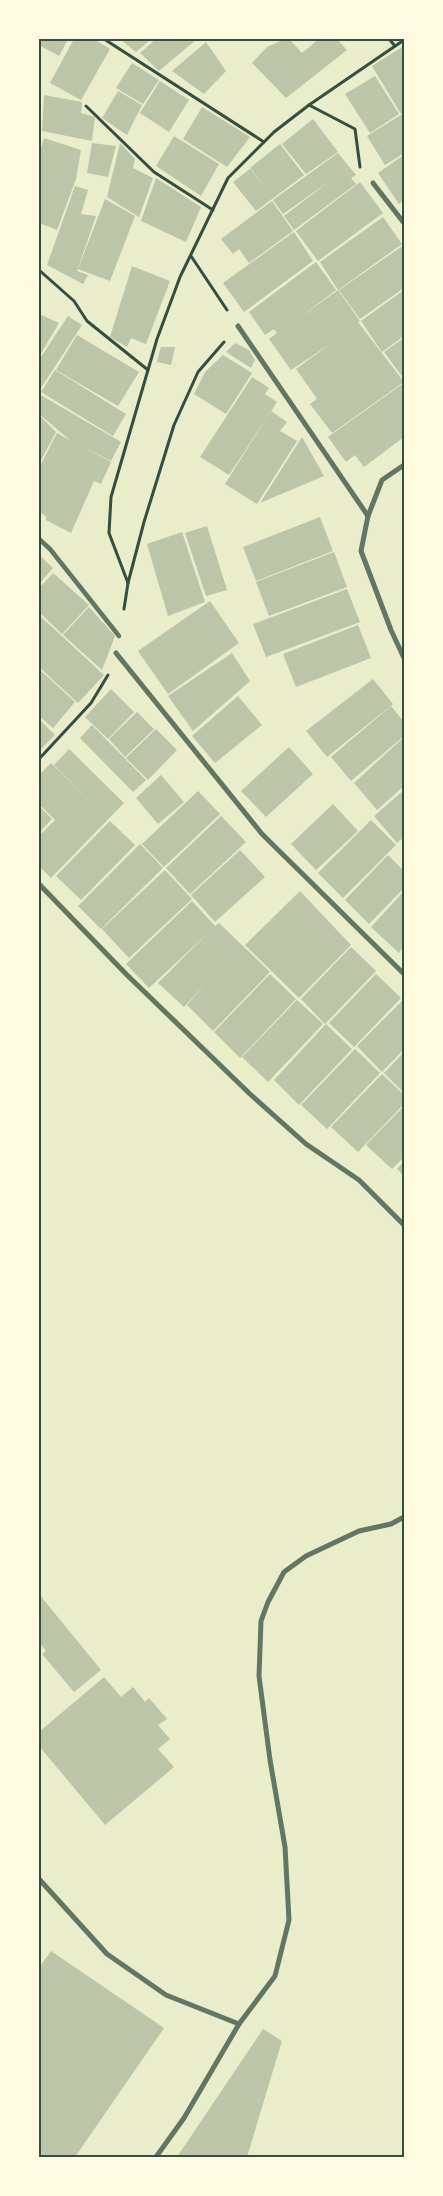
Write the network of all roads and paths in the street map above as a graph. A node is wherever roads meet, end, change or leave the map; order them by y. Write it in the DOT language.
graph roads {
  1 [pos="104,39"];
  2 [pos="389,39"];
  3 [pos="404,40"];
  4 [pos="395,46"];
  5 [pos="310,105"];
  6 [pos="86,106"];
  7 [pos="264,142"];
  8 [pos="373,183"];
  9 [pos="213,210"];
  10 [pos="404,223"];
  11 [pos="191,256"];
  12 [pos="39,270"];
  13 [pos="238,326"];
  14 [pos="148,370"];
  15 [pos="404,465"];
  16 [pos="368,516"];
  17 [pos="39,539"];
  18 [pos="128,583"];
  19 [pos="119,636"];
  20 [pos="116,652"];
  21 [pos="404,658"];
  22 [pos="39,759"];
  23 [pos="39,884"];
  24 [pos="404,974"];
  25 [pos="404,1225"];
  26 [pos="404,1518"];
  27 [pos="39,1879"];
  28 [pos="239,2024"];
  29 [pos="156,2157"];
  1 -- 7 [label="path"];
  2 -- 4 [label="path"];
  3 -- 4 [label="path"];
  4 -- 5 [label="path"];
  5 -- 7 [label="path"];
  5 -- 8 [label="path"];
  6 -- 9 [label="path"];
  7 -- 9 [label="path"];
  8 -- 10 [label="street"];
  9 -- 11 [label="path"];
  11 -- 13 [label="path"];
  11 -- 14 [label="path"];
  12 -- 14 [label="path"];
  13 -- 16 [label="street"];
  13 -- 18 [label="path"];
  14 -- 18 [label="path"];
  15 -- 16 [label="street"];
  16 -- 21 [label="street"];
  17 -- 19 [label="street"];
  18 -- 19 [label="path"];
  20 -- 22 [label="path"];
  20 -- 24 [label="street"];
  23 -- 25 [label="street"];
  26 -- 28 [label="street"];
  27 -- 28 [label="street"];
  28 -- 29 [label="street"];
}
